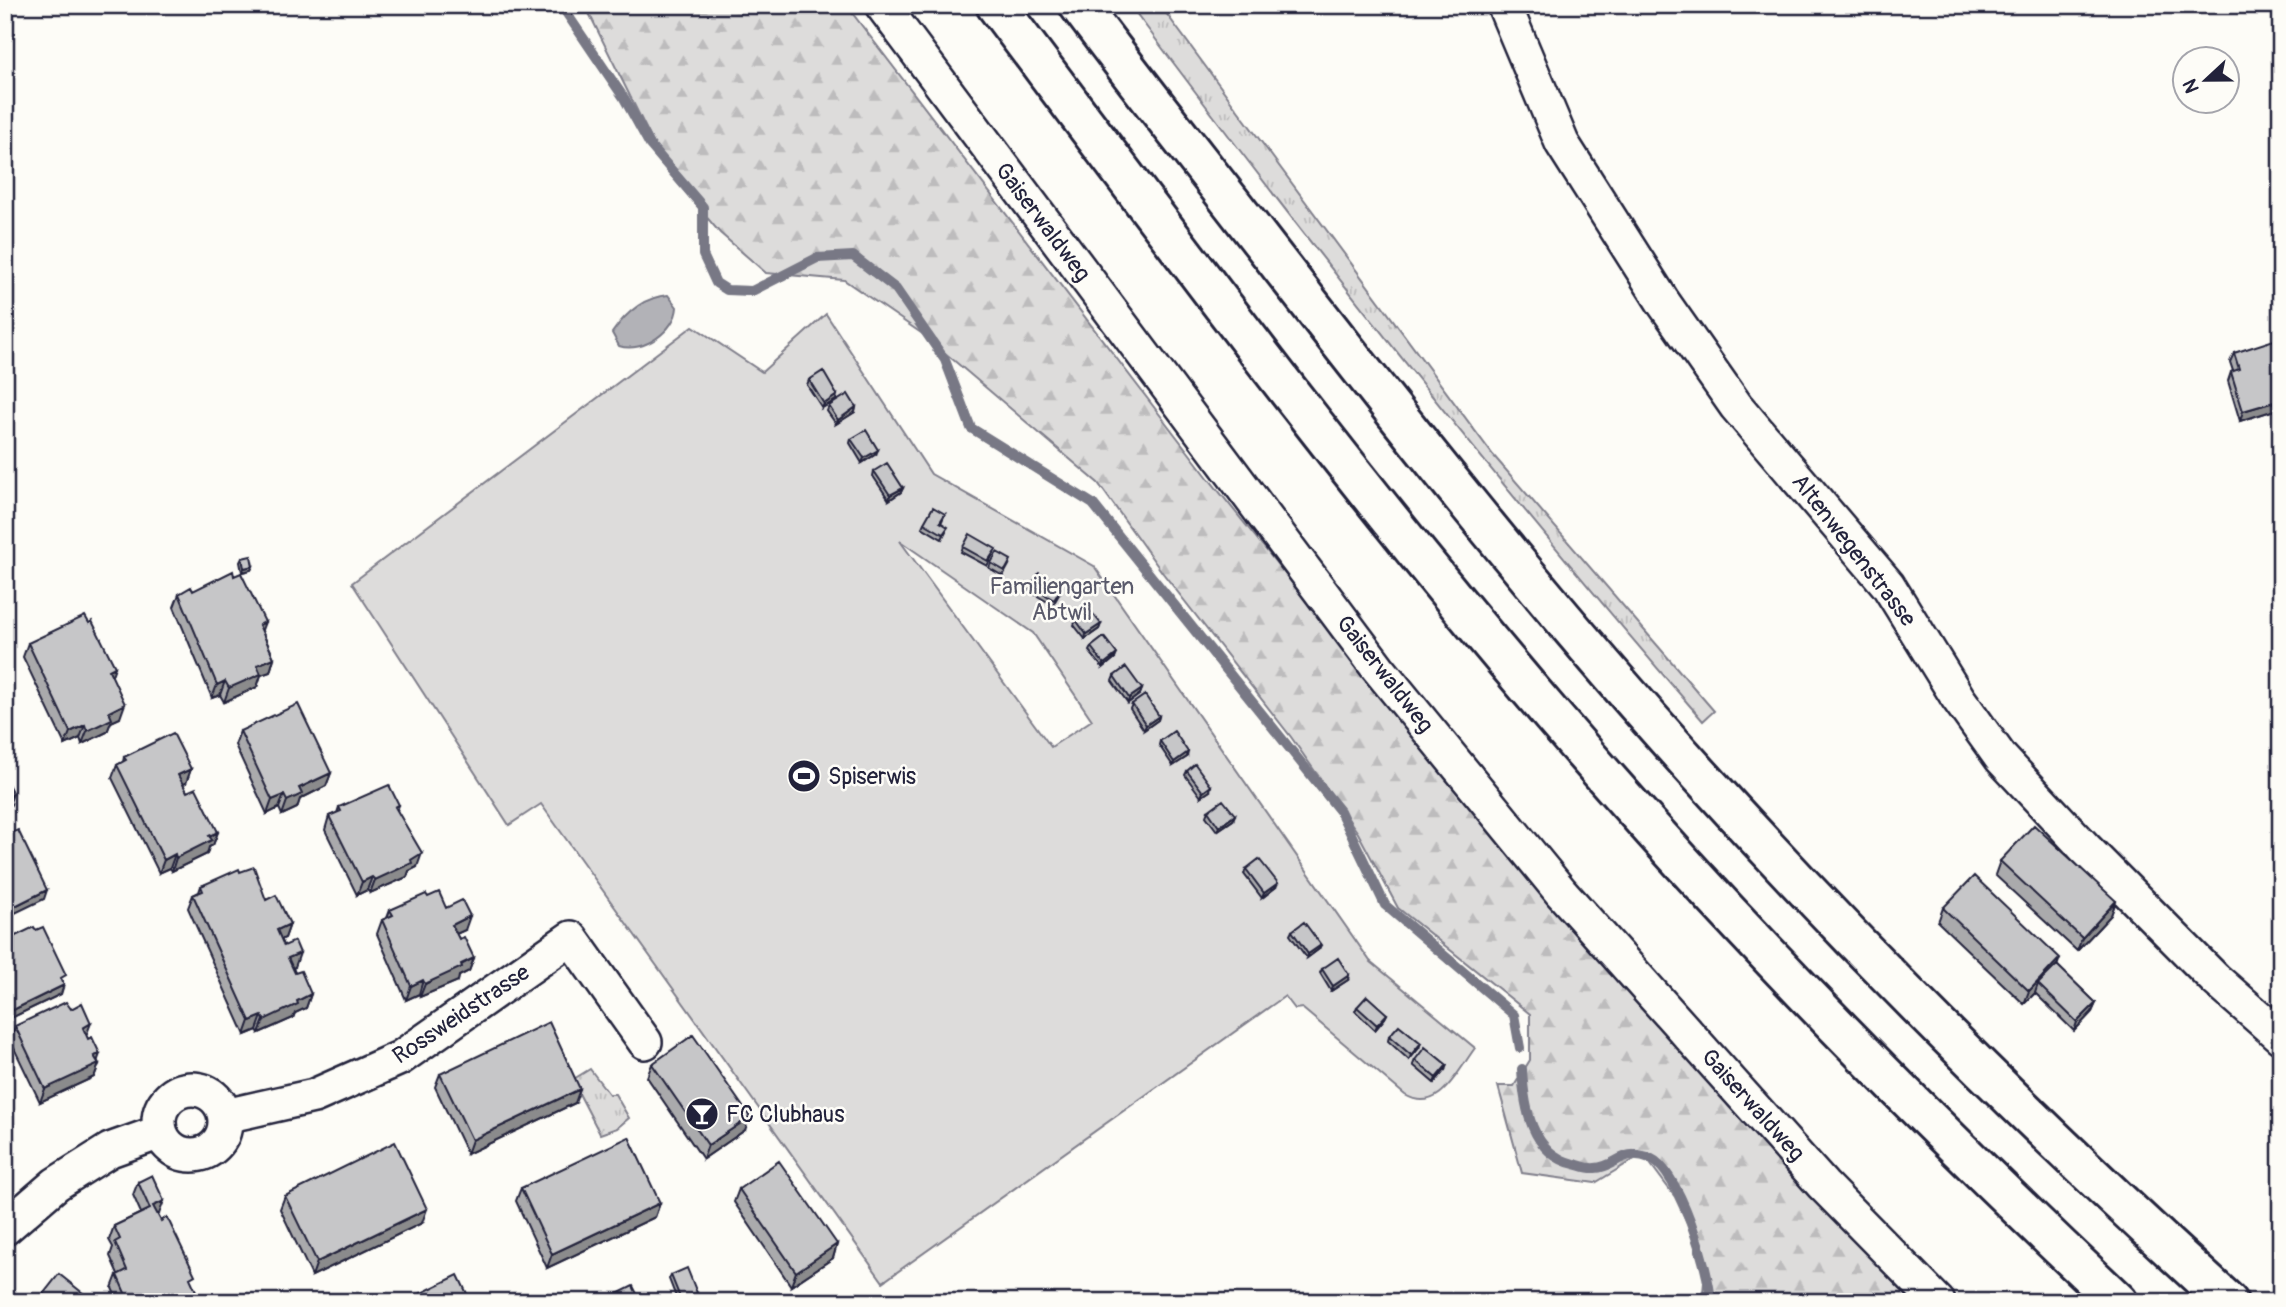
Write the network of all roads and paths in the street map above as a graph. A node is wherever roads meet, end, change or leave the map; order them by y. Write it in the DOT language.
graph roads {
  1 [pos="882,5"];
  2 [pos="996,5"];
  3 [pos="1079,5"];
  4 [pos="1504,5"];
  5 [pos="2281,1037"];
  6 [pos="645,1042"];
  7 [pos="225,1116"];
  8 [pos="160,1132"];
  9 [pos="5,1228"];
  10 [pos="1938,1302"];
  11 [pos="2118,1302"];
  12 [pos="2228,1302"];
  1 -- 10 [label="street, Gaiserwaldweg"];
  2 -- 11 [label="highway"];
  3 -- 12 [label="highway"];
  4 -- 5 [label="street, Altenwegenstrasse"];
  6 -- 7 [label="street, Rossweidstrasse"];
  7 -- 8 [label="street"];
  7 -- 8 [label="street"];
  8 -- 9 [label="street"];
}
